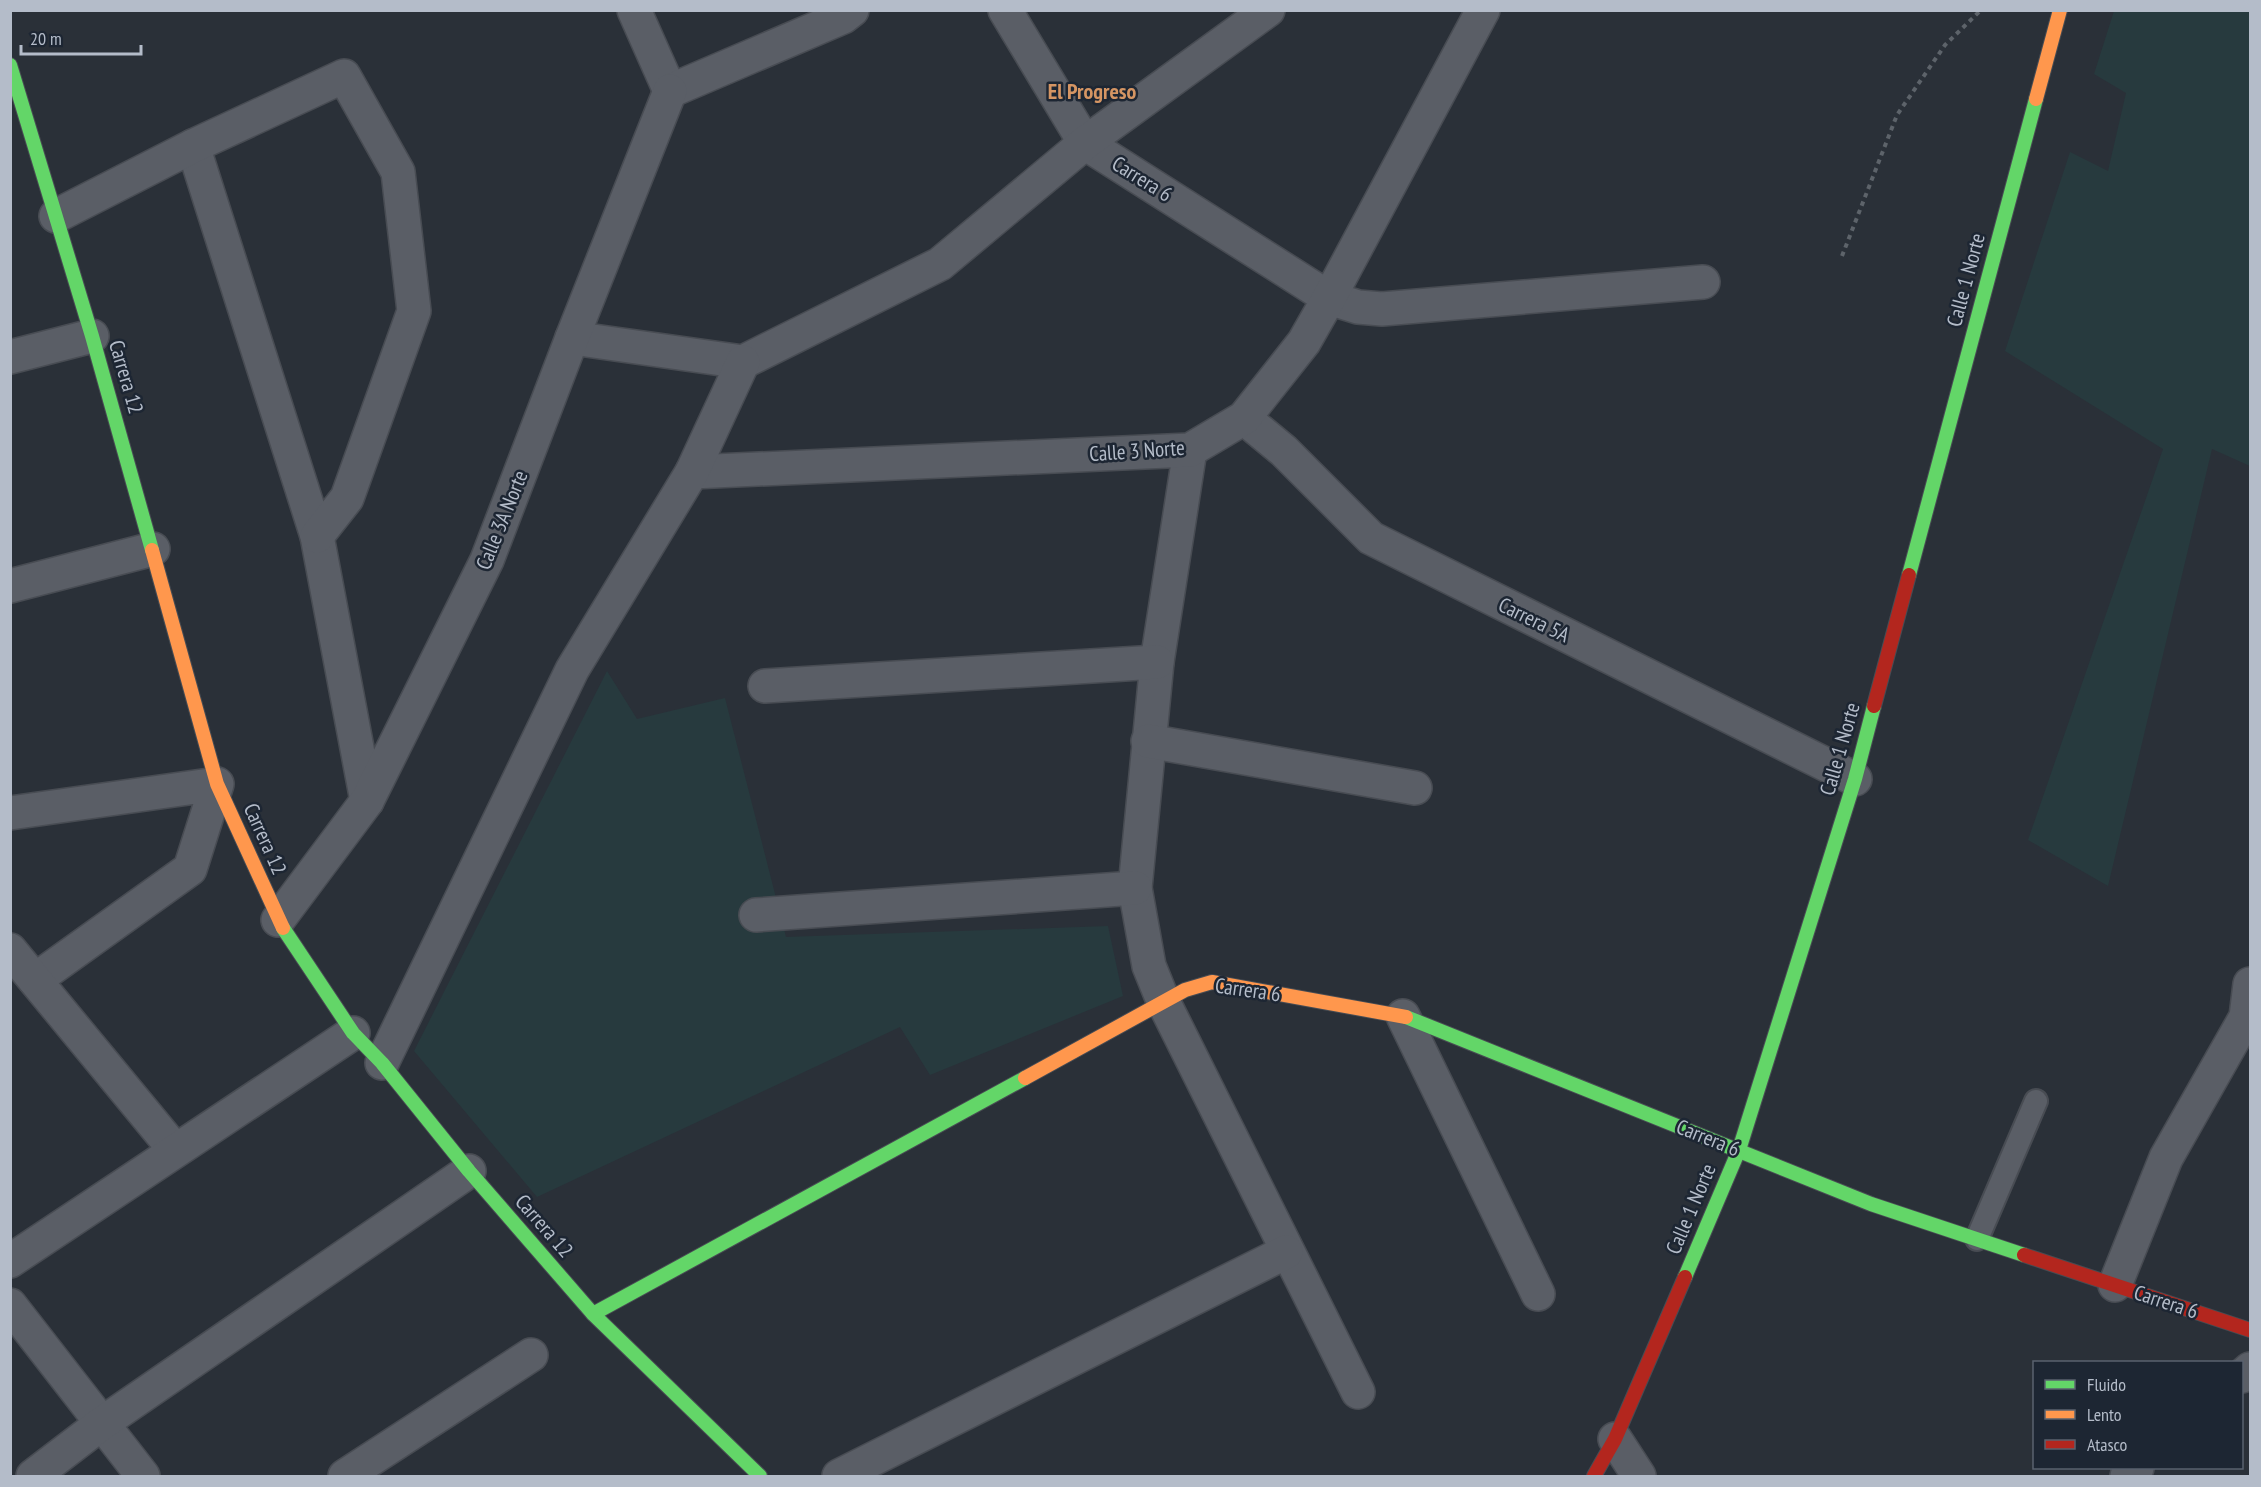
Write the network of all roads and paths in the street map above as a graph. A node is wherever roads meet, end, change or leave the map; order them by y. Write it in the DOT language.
graph roads {
  1 [pos="634,10"];
  2 [pos="852,10"];
  3 [pos="1005,10"];
  4 [pos="1268,10"];
  5 [pos="1483,10"];
  6 [pos="1981,10"];
  7 [pos="2060,10"];
  8 [pos="10,65"];
  9 [pos="670,91"];
  10 [pos="19,130"];
  11 [pos="1085,143"];
  12 [pos="193,146"];
  13 [pos="56,216"];
  14 [pos="1842,256"];
  15 [pos="1703,282"];
  16 [pos="1329,298"];
  17 [pos="92,336"];
  18 [pos="572,338"];
  19 [pos="10,357"];
  20 [pos="743,362"];
  21 [pos="1244,418"];
  22 [pos="1190,450"];
  23 [pos="692,472"];
  24 [pos="317,536"];
  25 [pos="153,549"];
  26 [pos="10,586"];
  27 [pos="1157,662"];
  28 [pos="765,686"];
  29 [pos="1148,741"];
  30 [pos="1855,779"];
  31 [pos="217,784"];
  32 [pos="1415,788"];
  33 [pos="368,801"];
  34 [pos="10,813"];
  35 [pos="1135,888"];
  36 [pos="756,915"];
  37 [pos="278,920"];
  38 [pos="10,950"];
  39 [pos="35,980"];
  40 [pos="2250,984"];
  41 [pos="1164,1003"];
  42 [pos="1403,1016"];
  43 [pos="352,1033"];
  44 [pos="382,1064"];
  45 [pos="2036,1101"];
  46 [pos="175,1150"];
  47 [pos="1739,1150"];
  48 [pos="469,1171"];
  49 [pos="1977,1239"];
  50 [pos="1286,1252"];
  51 [pos="10,1261"];
  52 [pos="2115,1285"];
  53 [pos="1538,1294"];
  54 [pos="10,1305"];
  55 [pos="593,1314"];
  56 [pos="2250,1330"];
  57 [pos="531,1355"];
  58 [pos="1358,1392"];
  59 [pos="101,1424"];
  60 [pos="1616,1439"];
  61 [pos="33,1476"];
  62 [pos="143,1476"];
  63 [pos="345,1476"];
  64 [pos="760,1476"];
  65 [pos="839,1476"];
  66 [pos="1594,1476"];
  67 [pos="1639,1476"];
  1 -- 9 [label="street"];
  2 -- 9 [label="street"];
  3 -- 11 [label="street, Carrera 6"];
  4 -- 11 [label="street"];
  5 -- 16 [label="street, Calle 3 Norte"];
  6 -- 14 [label="path"];
  7 -- 30 [label="street, Calle 1 Norte"];
  8 -- 10 [label="street, Carrera 12"];
  9 -- 18 [label="street, Calle 3A Norte"];
  10 -- 13 [label="street, Carrera 12"];
  11 -- 16 [label="street, Carrera 6"];
  11 -- 20 [label="street"];
  12 -- 13 [label="street"];
  12 -- 24 [label="street"];
  12 -- 24 [label="street"];
  13 -- 17 [label="street, Carrera 12"];
  15 -- 16 [label="street, Carrera 6"];
  16 -- 21 [label="street, Calle 3 Norte"];
  17 -- 19 [label="street"];
  17 -- 25 [label="street, Carrera 12"];
  18 -- 20 [label="street"];
  18 -- 33 [label="street, Calle 3A Norte"];
  20 -- 23 [label="street"];
  21 -- 22 [label="street, Calle 3 Norte"];
  21 -- 30 [label="street, Carrera 5A"];
  22 -- 23 [label="street, Calle 3 Norte"];
  22 -- 27 [label="street"];
  23 -- 44 [label="street"];
  24 -- 33 [label="street"];
  25 -- 26 [label="street"];
  25 -- 31 [label="street, Carrera 12"];
  27 -- 28 [label="street"];
  27 -- 29 [label="street"];
  29 -- 32 [label="street"];
  29 -- 35 [label="street"];
  30 -- 47 [label="street, Calle 1 Norte"];
  31 -- 34 [label="street"];
  31 -- 37 [label="street, Carrera 12"];
  31 -- 39 [label="street"];
  33 -- 37 [label="street, Calle 3A Norte"];
  35 -- 36 [label="street"];
  35 -- 41 [label="street"];
  37 -- 43 [label="street, Carrera 12"];
  38 -- 39 [label="street"];
  39 -- 46 [label="street"];
  40 -- 52 [label="street"];
  41 -- 42 [label="street, Carrera 6"];
  41 -- 50 [label="street"];
  41 -- 55 [label="street, Carrera 6"];
  42 -- 47 [label="street, Carrera 6"];
  42 -- 53 [label="street"];
  43 -- 44 [label="street, Carrera 12"];
  43 -- 46 [label="street"];
  44 -- 48 [label="street, Carrera 12"];
  45 -- 49 [label="lane"];
  46 -- 51 [label="street"];
  47 -- 49 [label="street, Carrera 6"];
  47 -- 60 [label="street, Calle 1 Norte"];
  48 -- 55 [label="street, Carrera 12"];
  48 -- 59 [label="street"];
  49 -- 52 [label="street, Carrera 6"];
  50 -- 58 [label="street"];
  50 -- 65 [label="street"];
  52 -- 56 [label="street, Carrera 6"];
  54 -- 59 [label="street"];
  55 -- 64 [label="street, Carrera 12"];
  57 -- 63 [label="street"];
  59 -- 61 [label="street"];
  59 -- 62 [label="street"];
  60 -- 66 [label="street, Calle 1 Norte"];
  60 -- 67 [label="street"];
}
